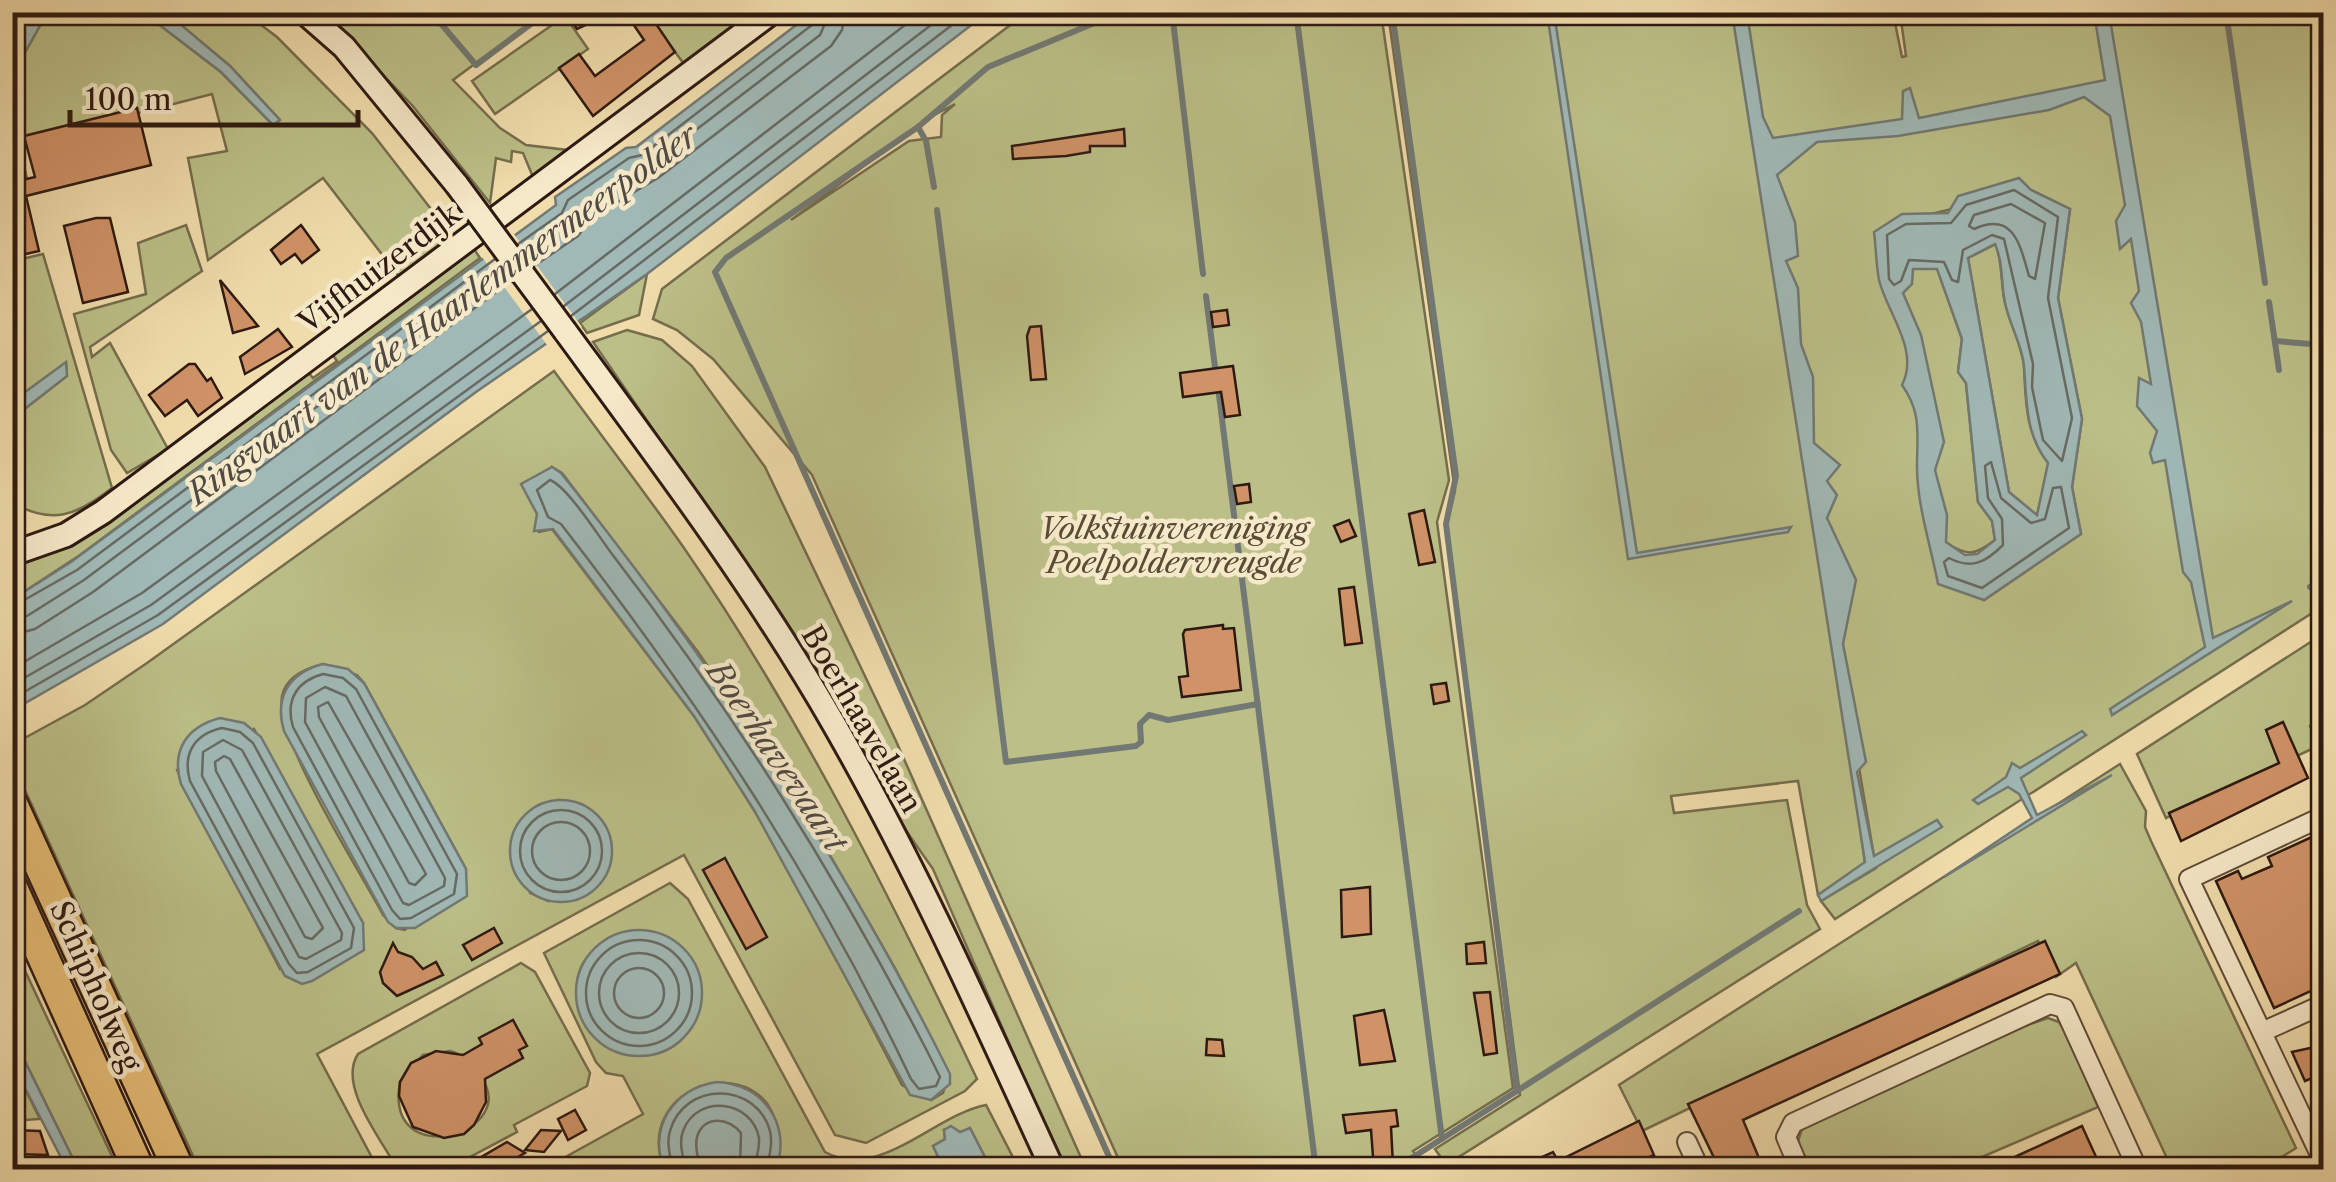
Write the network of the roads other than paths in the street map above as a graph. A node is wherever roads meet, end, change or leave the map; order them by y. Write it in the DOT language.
graph roads {
  1 [pos="304,12"];
  2 [pos="772,12"];
  3 [pos="13,552"];
  4 [pos="12,804"];
  5 [pos="2324,816"];
  6 [pos="12,888"];
  7 [pos="2324,1004"];
  8 [pos="2262,1032"];
  9 [pos="1687,1142"];
  10 [pos="2323,1167"];
  11 [pos="139,1170"];
  12 [pos="179,1170"];
  13 [pos="1053,1170"];
  14 [pos="1700,1170"];
  15 [pos="1800,1170"];
  16 [pos="2138,1170"];
  1 -- 13 [label="main road, Boerhaavelaan, bridge"];
  2 -- 3 [label="main road, Vijfhuizerdijk"];
  4 -- 12 [label="highway, Schipholweg"];
  5 -- 8 [label="street"];
  6 -- 11 [label="highway, Schipholweg"];
  7 -- 8 [label="street"];
  8 -- 10 [label="street"];
  9 -- 14 [label="street"];
  15 -- 16 [label="street"];
}
